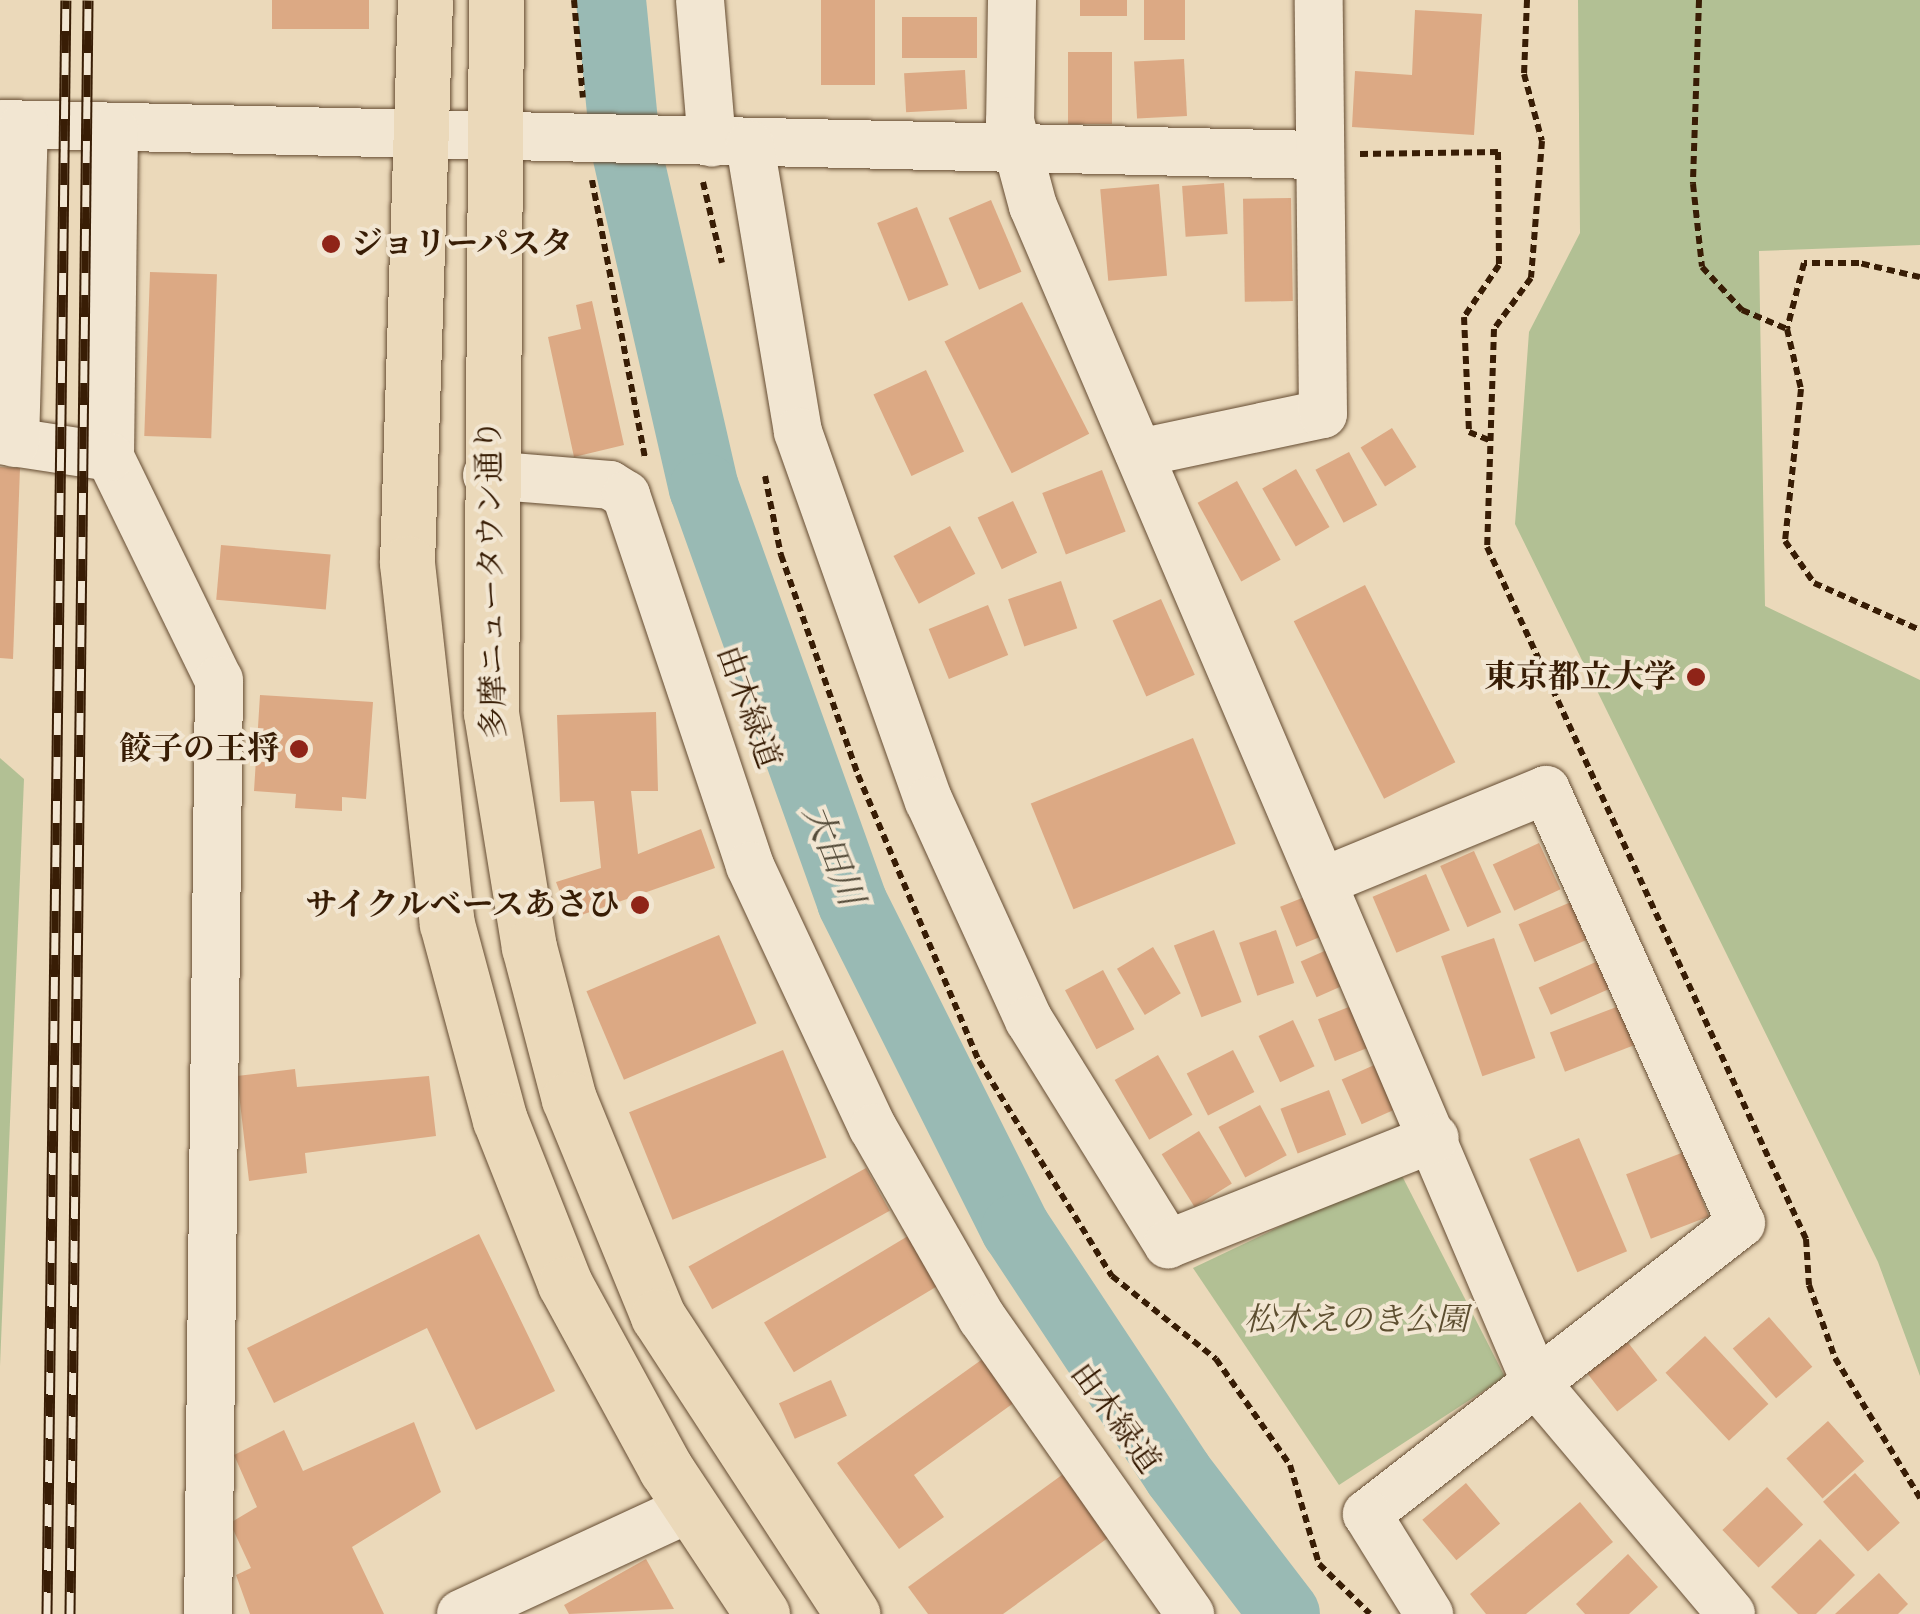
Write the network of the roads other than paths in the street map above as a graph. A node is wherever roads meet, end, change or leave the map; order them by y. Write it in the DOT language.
graph roads {
  1 [pos="425,0"];
  2 [pos="496,0"];
  3 [pos="700,0"];
  4 [pos="1012,0"];
  5 [pos="1318,0"];
  6 [pos="12,125"];
  7 [pos="114,130"];
  8 [pos="421,137"];
  9 [pos="492,137"];
  10 [pos="714,143"];
  11 [pos="1016,151"];
  12 [pos="1314,155"];
  13 [pos="8,441"];
  14 [pos="1139,453"];
  15 [pos="110,457"];
  16 [pos="487,475"];
  17 [pos="1324,881"];
  18 [pos="1435,1138"];
  19 [pos="1536,1383"];
  20 [pos="690,1508"];
  21 [pos="208,1614"];
  22 [pos="461,1614"];
  23 [pos="762,1614"];
  24 [pos="852,1614"];
  25 [pos="1190,1614"];
  26 [pos="1429,1614"];
  27 [pos="1731,1614"];
  1 -- 8 [label="main road"];
  2 -- 9 [label="main road, 多摩ニュータウン通り"];
  3 -- 10 [label="street"];
  4 -- 11 [label="street"];
  5 -- 12 [label="street"];
  6 -- 7 [label="street"];
  6 -- 13 [label="street"];
  7 -- 8 [label="street"];
  7 -- 15 [label="street"];
  8 -- 9 [label="street"];
  8 -- 20 [label="main road"];
  9 -- 10 [label="street"];
  9 -- 16 [label="main road, 多摩ニュータウン通り"];
  10 -- 11 [label="street"];
  10 -- 18 [label="street"];
  11 -- 12 [label="street"];
  11 -- 14 [label="street"];
  12 -- 14 [label="street"];
  13 -- 15 [label="street"];
  14 -- 17 [label="street"];
  15 -- 21 [label="street"];
  16 -- 24 [label="main road, 多摩ニュータウン通り"];
  16 -- 25 [label="street"];
  17 -- 18 [label="street"];
  17 -- 19 [label="street"];
  18 -- 19 [label="street"];
  19 -- 26 [label="street"];
  19 -- 27 [label="street"];
  20 -- 22 [label="street"];
  20 -- 23 [label="main road"];
}
